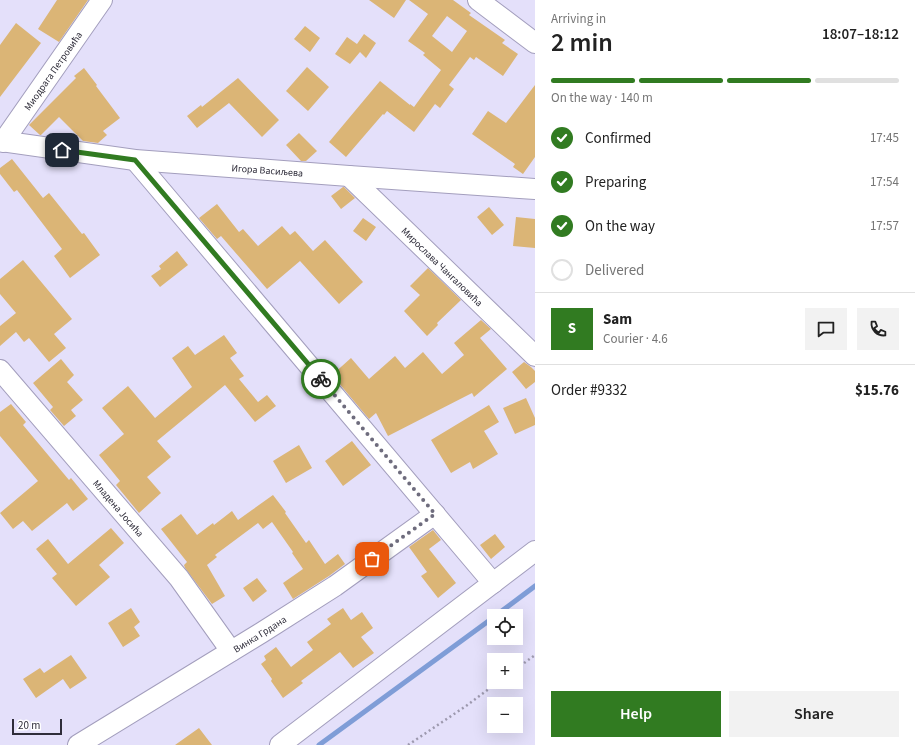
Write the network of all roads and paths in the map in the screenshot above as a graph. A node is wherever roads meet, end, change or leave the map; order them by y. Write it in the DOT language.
graph roads {
  1 [pos="102,0"];
  2 [pos="478,0"];
  3 [pos="535,44"];
  4 [pos="2,141"];
  5 [pos="135,160"];
  6 [pos="349,176"];
  7 [pos="535,189"];
  8 [pos="535,356"];
  9 [pos="0,370"];
  10 [pos="435,514"];
  11 [pos="535,551"];
  12 [pos="493,583"];
  13 [pos="231,651"];
  14 [pos="535,655"];
  15 [pos="523,664"];
  16 [pos="489,689"];
  17 [pos="78,745"];
  18 [pos="280,745"];
  19 [pos="408,745"];
  1 -- 4 [label="street, Миодрага Петровића"];
  2 -- 3 [label="street"];
  4 -- 5 [label="street, Игора Васиљева"];
  5 -- 6 [label="street, Игора Васиљева"];
  5 -- 10 [label="street"];
  6 -- 7 [label="street, Игора Васиљева"];
  6 -- 8 [label="street, Мирослава Чангаловића"];
  9 -- 13 [label="street, Младена Јосића"];
  10 -- 12 [label="street"];
  10 -- 13 [label="street, Винка Грдана"];
  11 -- 12 [label="street"];
  12 -- 18 [label="street"];
  13 -- 17 [label="street, Винка Грдана"];
  14 -- 15 [label="path"];
  16 -- 19 [label="path"];
}
